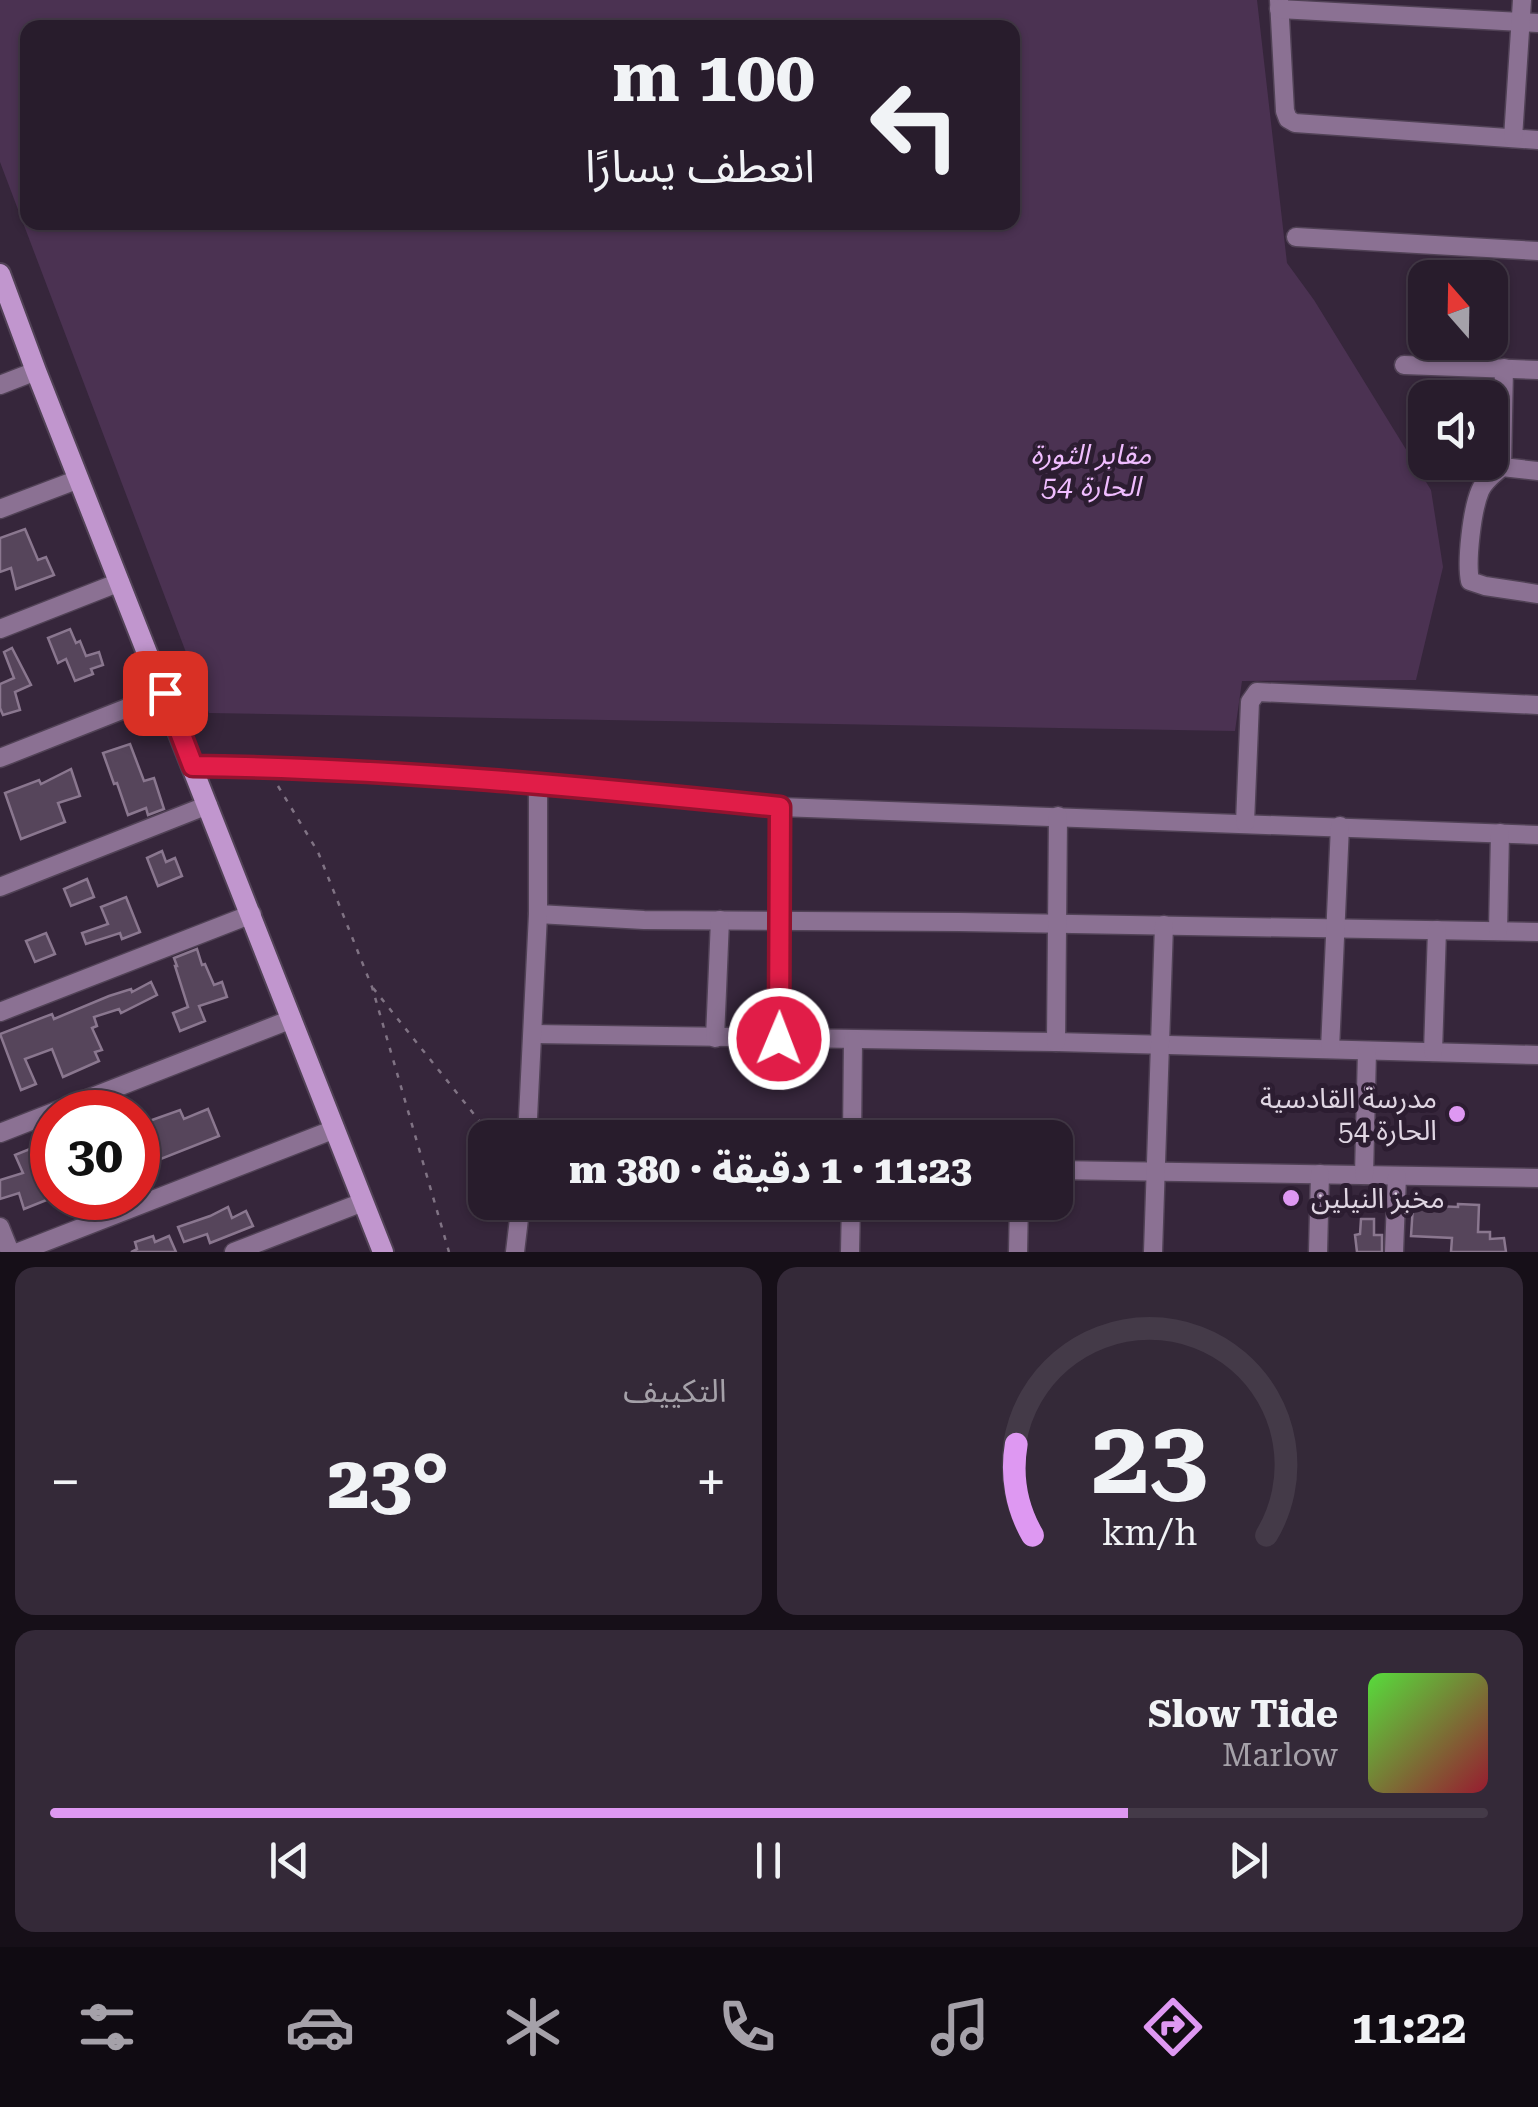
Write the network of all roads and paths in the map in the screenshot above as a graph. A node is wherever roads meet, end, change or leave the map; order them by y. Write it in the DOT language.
graph roads {
  1 [pos="1522,0"];
  2 [pos="1279,4"];
  3 [pos="1530,22"];
  4 [pos="1513,138"];
  5 [pos="1538,140"];
  6 [pos="1296,238"];
  7 [pos="1538,251"];
  8 [pos="0,274"];
  9 [pos="1404,365"];
  10 [pos="1504,368"];
  11 [pos="1538,370"];
  12 [pos="36,371"];
  13 [pos="1504,380"];
  14 [pos="0,385"];
  15 [pos="1508,468"];
  16 [pos="1538,470"];
  17 [pos="79,479"];
  18 [pos="1488,480"];
  19 [pos="0,509"];
  20 [pos="120,582"];
  21 [pos="1538,594"];
  22 [pos="0,629"];
  23 [pos="165,693"];
  24 [pos="1538,705"];
  25 [pos="0,758"];
  26 [pos="193,766"];
  27 [pos="266,766"];
  28 [pos="538,783"];
  29 [pos="208,806"];
  30 [pos="780,807"];
  31 [pos="1058,816"];
  32 [pos="1245,823"];
  33 [pos="1340,826"];
  34 [pos="1500,833"];
  35 [pos="1538,835"];
  36 [pos="0,887"];
  37 [pos="252,914"];
  38 [pos="538,914"];
  39 [pos="720,920"];
  40 [pos="780,923"];
  41 [pos="1057,924"];
  42 [pos="1164,926"];
  43 [pos="1335,927"];
  44 [pos="1437,930"];
  45 [pos="1498,931"];
  46 [pos="1538,932"];
  47 [pos="372,987"];
  48 [pos="2,1006"];
  49 [pos="292,1019"];
  50 [pos="534,1034"];
  51 [pos="715,1038"];
  52 [pos="779,1039"];
  53 [pos="853,1040"];
  54 [pos="1056,1042"];
  55 [pos="1160,1045"];
  56 [pos="1330,1048"];
  57 [pos="1367,1050"];
  58 [pos="1433,1052"];
  59 [pos="1538,1054"];
  60 [pos="479,1120"];
  61 [pos="528,1120"];
  62 [pos="852,1120"];
  63 [pos="335,1128"];
  64 [pos="0,1133"];
  65 [pos="1073,1170"];
  66 [pos="1156,1172"];
  67 [pos="1320,1174"];
  68 [pos="1364,1175"];
  69 [pos="1397,1176"];
  70 [pos="1538,1178"];
  71 [pos="364,1202"];
  72 [pos="519,1220"];
  73 [pos="851,1220"];
  74 [pos="1019,1220"];
  75 [pos="0,1226"];
  76 [pos="10,1252"];
  77 [pos="19,1252"];
  78 [pos="234,1252"];
  79 [pos="383,1252"];
  80 [pos="448,1252"];
  81 [pos="515,1252"];
  82 [pos="850,1252"];
  83 [pos="1018,1252"];
  84 [pos="1154,1252"];
  85 [pos="1318,1252"];
  86 [pos="1394,1252"];
  1 -- 3 [label="street"];
  2 -- 3 [label="street"];
  2 -- 4 [label="street"];
  3 -- 4 [label="street"];
  4 -- 5 [label="street"];
  6 -- 7 [label="street"];
  8 -- 12 [label="main road"];
  9 -- 10 [label="street"];
  10 -- 11 [label="street"];
  10 -- 13 [label="street"];
  12 -- 14 [label="street"];
  12 -- 17 [label="main road"];
  15 -- 16 [label="street"];
  17 -- 19 [label="street"];
  17 -- 20 [label="main road"];
  18 -- 21 [label="street"];
  20 -- 22 [label="street"];
  20 -- 23 [label="main road"];
  23 -- 25 [label="street"];
  23 -- 26 [label="main road"];
  24 -- 32 [label="street"];
  26 -- 27 [label="street"];
  26 -- 29 [label="main road"];
  27 -- 28 [label="street"];
  27 -- 47 [label="path"];
  28 -- 30 [label="street"];
  28 -- 38 [label="street"];
  29 -- 36 [label="street"];
  29 -- 37 [label="main road"];
  30 -- 31 [label="street"];
  30 -- 40 [label="street"];
  31 -- 32 [label="street"];
  31 -- 41 [label="street"];
  32 -- 33 [label="street"];
  33 -- 34 [label="street"];
  33 -- 43 [label="street"];
  34 -- 35 [label="street"];
  34 -- 45 [label="street"];
  37 -- 48 [label="street"];
  37 -- 49 [label="main road"];
  38 -- 39 [label="street"];
  38 -- 50 [label="street"];
  39 -- 40 [label="street"];
  39 -- 51 [label="street"];
  40 -- 41 [label="street"];
  40 -- 52 [label="street"];
  41 -- 42 [label="street"];
  41 -- 54 [label="street"];
  42 -- 43 [label="street"];
  42 -- 55 [label="street"];
  43 -- 44 [label="street"];
  43 -- 56 [label="street"];
  44 -- 45 [label="street"];
  44 -- 58 [label="street"];
  45 -- 46 [label="street"];
  47 -- 60 [label="path"];
  47 -- 80 [label="path"];
  49 -- 63 [label="main road"];
  49 -- 64 [label="street"];
  50 -- 51 [label="street"];
  50 -- 61 [label="street"];
  51 -- 52 [label="street"];
  52 -- 53 [label="street"];
  53 -- 54 [label="street"];
  53 -- 62 [label="street"];
  54 -- 55 [label="street"];
  55 -- 56 [label="street"];
  55 -- 66 [label="street"];
  56 -- 57 [label="street"];
  57 -- 58 [label="street"];
  57 -- 68 [label="street"];
  58 -- 59 [label="street"];
  63 -- 71 [label="main road"];
  63 -- 77 [label="street"];
  65 -- 66 [label="street"];
  66 -- 67 [label="street"];
  66 -- 84 [label="street"];
  67 -- 68 [label="street"];
  67 -- 85 [label="street"];
  68 -- 69 [label="street"];
  69 -- 70 [label="street"];
  69 -- 86 [label="street"];
  71 -- 78 [label="street"];
  71 -- 79 [label="main road"];
  72 -- 81 [label="street"];
  73 -- 82 [label="street"];
  74 -- 83 [label="street"];
  75 -- 76 [label="street"];
}
